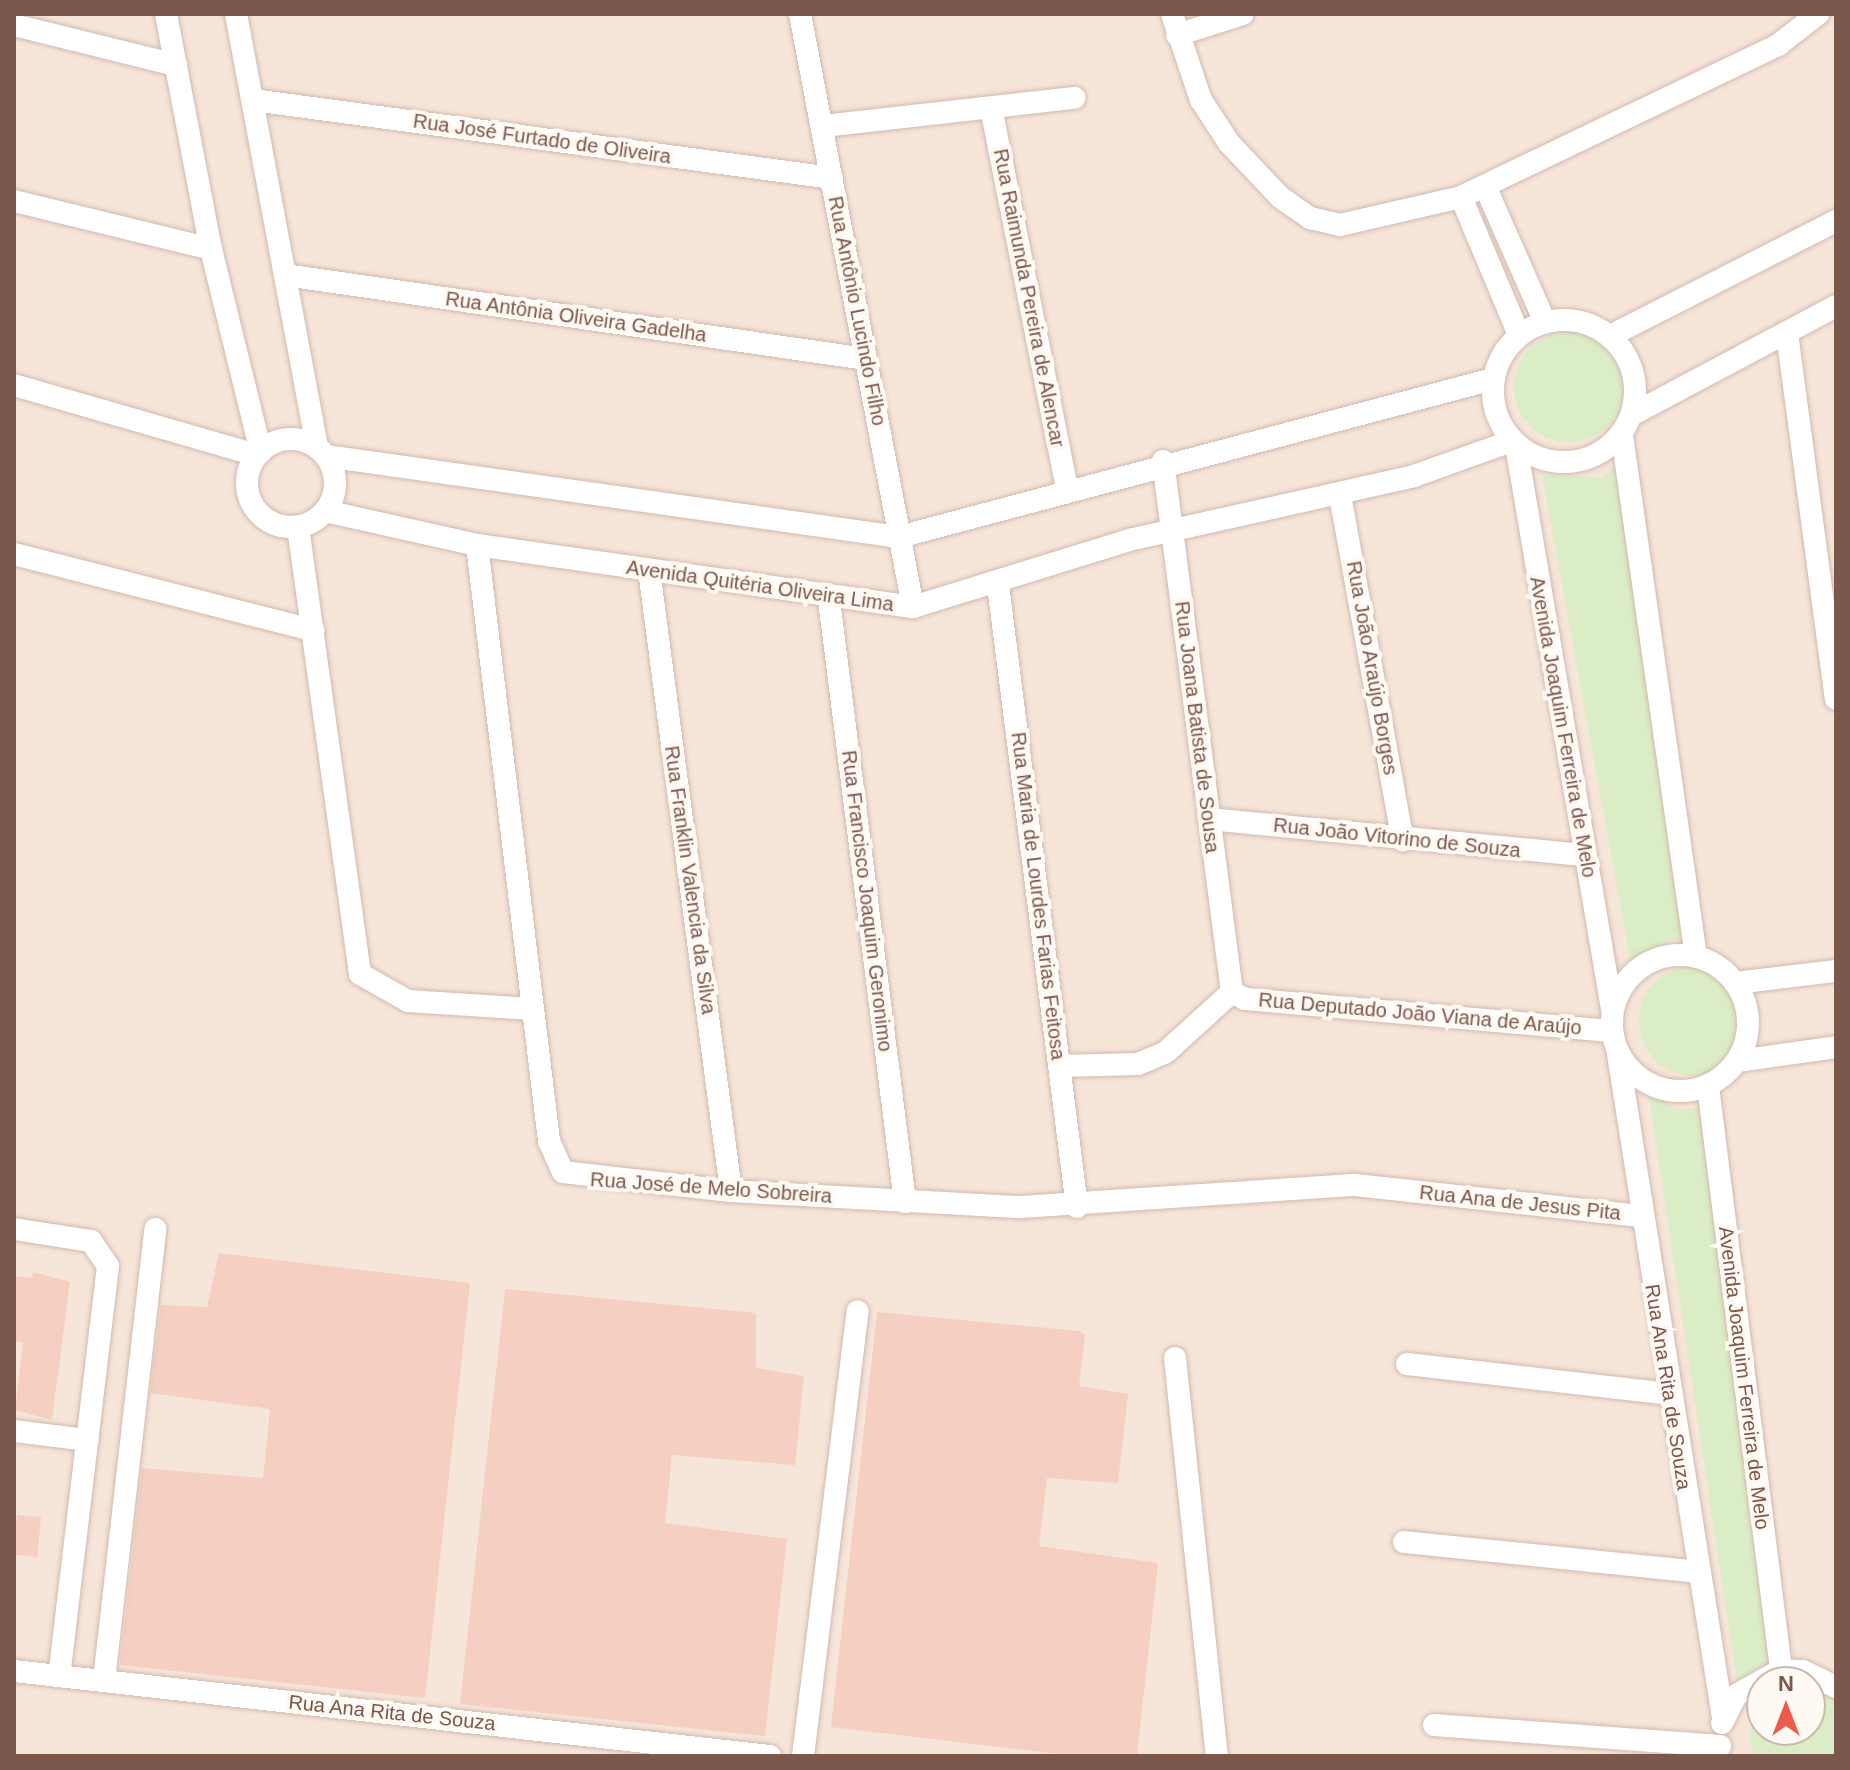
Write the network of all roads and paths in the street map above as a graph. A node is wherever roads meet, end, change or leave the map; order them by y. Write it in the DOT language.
graph roads {
  1 [pos="166,14"];
  2 [pos="236,14"];
  3 [pos="800,14"];
  4 [pos="1243,14"];
  5 [pos="1818,14"];
  6 [pos="1174,24"];
  7 [pos="14,25"];
  8 [pos="176,65"];
  9 [pos="1074,98"];
  10 [pos="253,100"];
  11 [pos="991,108"];
  12 [pos="823,126"];
  13 [pos="832,178"];
  14 [pos="1485,186"];
  15 [pos="1461,197"];
  16 [pos="14,201"];
  17 [pos="1836,221"];
  18 [pos="211,249"];
  19 [pos="285,275"];
  20 [pos="1836,306"];
  21 [pos="1545,322"];
  22 [pos="1787,333"];
  23 [pos="1519,335"];
  24 [pos="1610,336"];
  25 [pos="866,359"];
  26 [pos="1493,379"];
  27 [pos="14,385"];
  28 [pos="1633,414"];
  29 [pos="1622,435"];
  30 [pos="1514,443"];
  31 [pos="322,452"];
  32 [pos="259,453"];
  33 [pos="1163,461"];
  34 [pos="1067,488"];
  35 [pos="1340,495"];
  36 [pos="325,511"];
  37 [pos="298,527"];
  38 [pos="1171,530"];
  39 [pos="899,537"];
  40 [pos="477,545"];
  41 [pos="14,554"];
  42 [pos="649,570"];
  43 [pos="998,585"];
  44 [pos="829,600"];
  45 [pos="913,607"];
  46 [pos="313,630"];
  47 [pos="1836,699"];
  48 [pos="1209,819"];
  49 [pos="1403,840"];
  50 [pos="1585,855"];
  51 [pos="1696,957"];
  52 [pos="1836,971"];
  53 [pos="1735,983"];
  54 [pos="1232,992"];
  55 [pos="532,1009"];
  56 [pos="1612,1020"];
  57 [pos="1836,1047"];
  58 [pos="1618,1054"];
  59 [pos="1737,1061"];
  60 [pos="1059,1066"];
  61 [pos="1708,1086"];
  62 [pos="1398,1190"];
  63 [pos="731,1191"];
  64 [pos="905,1202"];
  65 [pos="1077,1207"];
  66 [pos="1642,1216"];
  67 [pos="14,1229"];
  68 [pos="155,1229"];
  69 [pos="858,1311"];
  70 [pos="1175,1358"];
  71 [pos="1407,1364"];
  72 [pos="1669,1394"];
  73 [pos="14,1431"];
  74 [pos="87,1440"];
  75 [pos="1404,1542"];
  76 [pos="1698,1572"];
  77 [pos="1780,1666"];
  78 [pos="14,1671"];
  79 [pos="59,1676"];
  80 [pos="104,1680"];
  81 [pos="1746,1689"];
  82 [pos="1723,1718"];
  83 [pos="1434,1725"];
  84 [pos="1722,1751"];
  85 [pos="770,1756"];
  86 [pos="803,1756"];
  87 [pos="1217,1756"];
  1 -- 8 [label="street"];
  2 -- 10 [label="street"];
  3 -- 12 [label="street, Rua Antônio Lucindo Filho"];
  4 -- 6 [label="street"];
  5 -- 14 [label="street"];
  6 -- 15 [label="street"];
  7 -- 8 [label="street"];
  8 -- 18 [label="street"];
  9 -- 11 [label="street"];
  10 -- 13 [label="street, Rua José Furtado de Oliveira"];
  10 -- 19 [label="street"];
  11 -- 12 [label="street"];
  11 -- 34 [label="street, Rua Raimunda Pereira de Alencar"];
  12 -- 13 [label="street, Rua Antônio Lucindo Filho"];
  13 -- 25 [label="street, Rua Antônio Lucindo Filho"];
  14 -- 15 [label="street"];
  14 -- 21 [label="street"];
  15 -- 23 [label="street"];
  16 -- 18 [label="street"];
  17 -- 24 [label="street"];
  18 -- 32 [label="street"];
  19 -- 25 [label="street, Rua Antônia Oliveira Gadelha"];
  19 -- 31 [label="street"];
  20 -- 22 [label="street"];
  21 -- 23 [label="street"];
  21 -- 24 [label="street"];
  22 -- 28 [label="street"];
  22 -- 47 [label="street"];
  23 -- 26 [label="street"];
  24 -- 28 [label="street"];
  25 -- 39 [label="street, Rua Antônio Lucindo Filho"];
  26 -- 30 [label="street"];
  26 -- 33 [label="street"];
  27 -- 32 [label="street"];
  28 -- 29 [label="street"];
  29 -- 30 [label="street"];
  29 -- 51 [label="street"];
  30 -- 35 [label="street, Avenida Quitéria Oliveira Lima"];
  30 -- 50 [label="street, Avenida Joaquim Ferreira de Melo"];
  31 -- 32 [label="street"];
  31 -- 36 [label="street"];
  31 -- 39 [label="street"];
  32 -- 37 [label="street"];
  33 -- 34 [label="street"];
  33 -- 38 [label="street, Rua Joana Batista de Sousa"];
  34 -- 39 [label="street"];
  35 -- 38 [label="street, Avenida Quitéria Oliveira Lima"];
  35 -- 49 [label="street, Rua João Araújo Borges"];
  36 -- 37 [label="street"];
  36 -- 40 [label="street, Avenida Quitéria Oliveira Lima"];
  37 -- 46 [label="street"];
  38 -- 43 [label="street, Avenida Quitéria Oliveira Lima"];
  38 -- 48 [label="street, Rua Joana Batista de Sousa"];
  39 -- 45 [label="street, Rua Antônio Lucindo Filho"];
  40 -- 42 [label="street, Avenida Quitéria Oliveira Lima"];
  40 -- 55 [label="street, Rua José de Melo Sobreira"];
  41 -- 46 [label="street"];
  42 -- 44 [label="street, Avenida Quitéria Oliveira Lima"];
  42 -- 63 [label="street, Rua Franklin Valencia da Silva"];
  43 -- 45 [label="street, Avenida Quitéria Oliveira Lima"];
  43 -- 60 [label="street, Rua Maria de Lourdes Farias Feitosa"];
  44 -- 45 [label="street, Avenida Quitéria Oliveira Lima"];
  44 -- 64 [label="street, Rua Francisco Joaquim Geronimo"];
  46 -- 55 [label="street"];
  48 -- 49 [label="street, Rua João Vitorino de Souza"];
  48 -- 54 [label="street, Rua Joana Batista de Sousa"];
  49 -- 50 [label="street, Rua João Vitorino de Souza"];
  50 -- 56 [label="street, Avenida Joaquim Ferreira de Melo"];
  51 -- 53 [label="street"];
  51 -- 56 [label="street"];
  52 -- 53 [label="street"];
  53 -- 59 [label="street"];
  54 -- 56 [label="street, Rua Deputado João Viana de Araújo"];
  54 -- 60 [label="street"];
  55 -- 63 [label="street, Rua José de Melo Sobreira"];
  56 -- 58 [label="street"];
  57 -- 59 [label="street"];
  58 -- 61 [label="street"];
  58 -- 66 [label="street, Rua Ana Rita de Souza"];
  59 -- 61 [label="street"];
  60 -- 65 [label="street, Rua Maria de Lourdes Farias Feitosa"];
  61 -- 77 [label="street, Avenida Joaquim Ferreira de Melo"];
  62 -- 65 [label="street, Rua José de Melo Sobreira"];
  62 -- 66 [label="street, Rua Ana de Jesus Pita"];
  63 -- 64 [label="street, Rua José de Melo Sobreira"];
  64 -- 65 [label="street, Rua José de Melo Sobreira"];
  66 -- 72 [label="street, Rua Ana Rita de Souza"];
  67 -- 74 [label="street"];
  68 -- 80 [label="street"];
  69 -- 86 [label="street"];
  70 -- 87 [label="street"];
  71 -- 72 [label="street"];
  72 -- 76 [label="street, Rua Ana Rita de Souza"];
  73 -- 74 [label="street"];
  74 -- 79 [label="street"];
  75 -- 76 [label="street"];
  76 -- 82 [label="street, Rua Ana Rita de Souza"];
  78 -- 79 [label="street, Rua Ana Rita de Souza"];
  79 -- 80 [label="street, Rua Ana Rita de Souza"];
  80 -- 85 [label="street, Rua Ana Rita de Souza"];
  81 -- 82 [label="street"];
  82 -- 84 [label="street, Rua Ana Rita de Souza"];
  83 -- 84 [label="street"];
}
